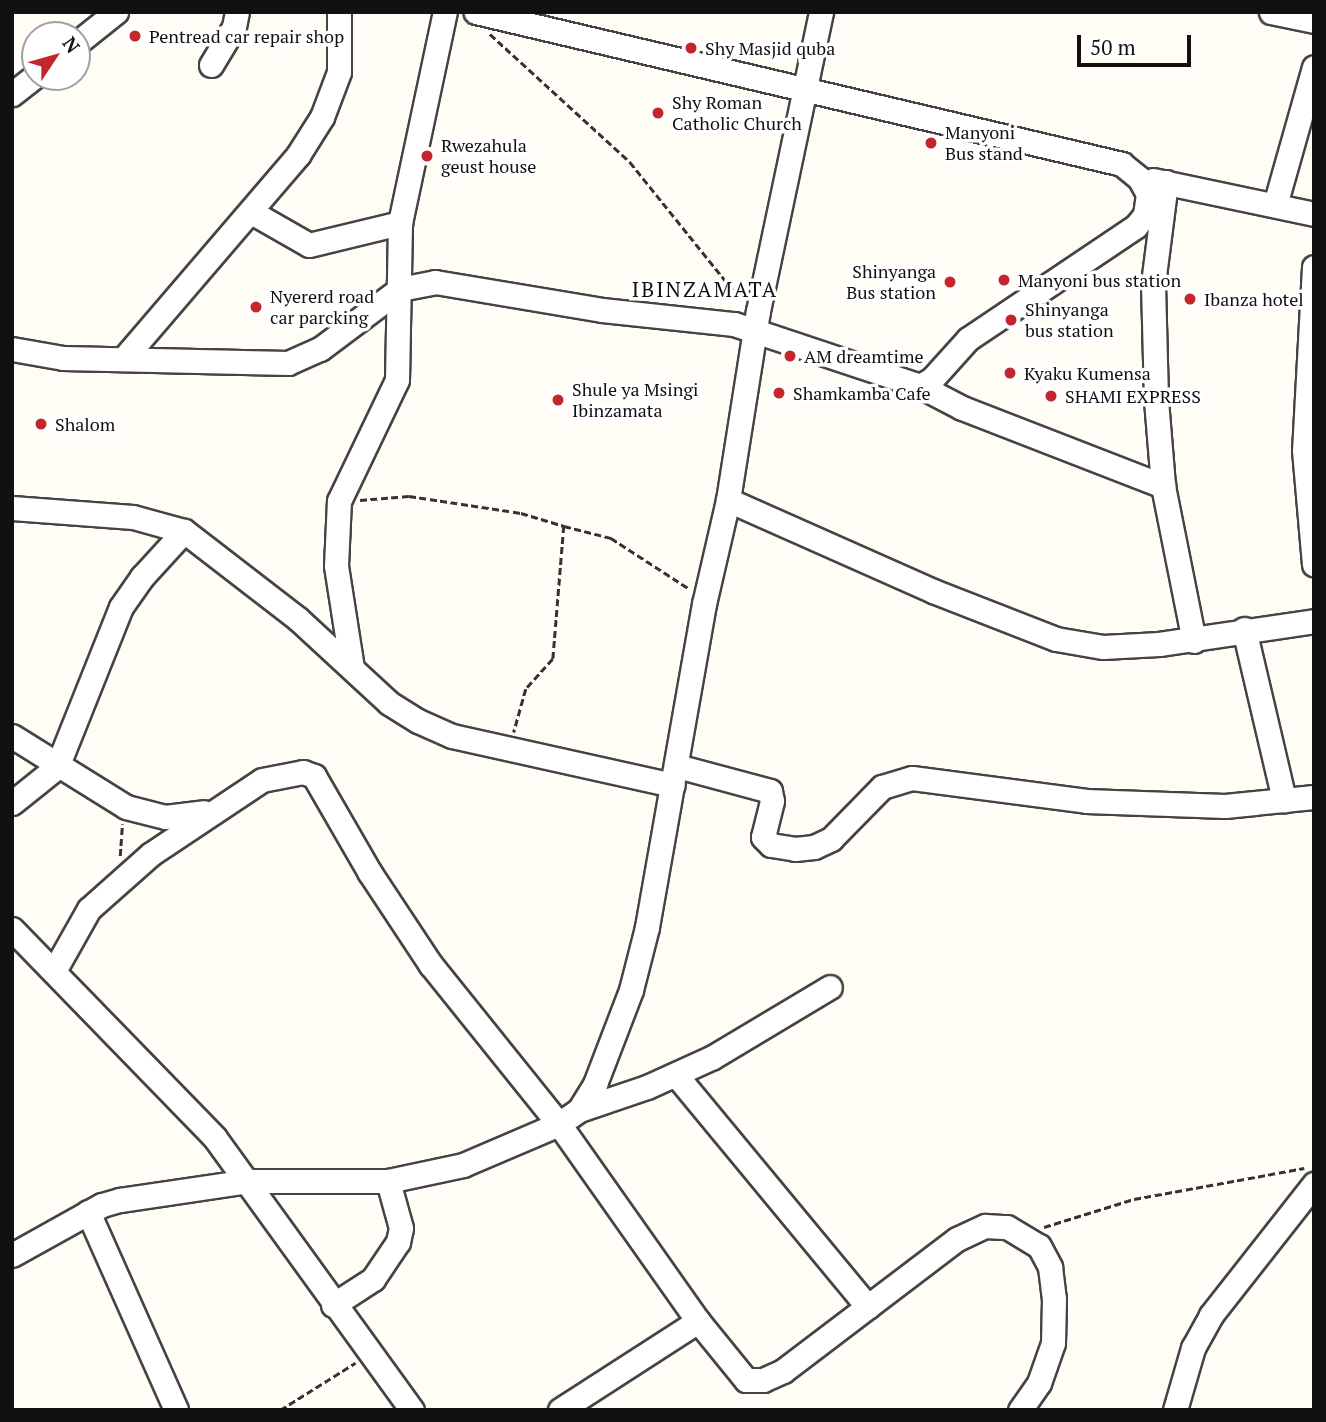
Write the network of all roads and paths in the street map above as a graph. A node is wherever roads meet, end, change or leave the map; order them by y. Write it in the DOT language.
graph roads {
  1 [pos="116,12"];
  2 [pos="237,12"];
  3 [pos="339,12"];
  4 [pos="444,12"];
  5 [pos="821,12"];
  6 [pos="1270,12"];
  7 [pos="477,13"];
  8 [pos="1314,21"];
  9 [pos="91,32"];
  10 [pos="211,65"];
  11 [pos="1314,67"];
  12 [pos="806,87"];
  13 [pos="1139,178"];
  14 [pos="1166,182"];
  15 [pos="1275,205"];
  16 [pos="253,213"];
  17 [pos="1314,214"];
  18 [pos="400,222"];
  19 [pos="1314,267"];
  20 [pos="400,289"];
  21 [pos="757,323"];
  22 [pos="12,349"];
  23 [pos="125,357"];
  24 [pos="920,386"];
  25 [pos="1164,486"];
  26 [pos="728,500"];
  27 [pos="339,501"];
  28 [pos="12,508"];
  29 [pos="564,526"];
  30 [pos="184,531"];
  31 [pos="1314,565"];
  32 [pos="704,604"];
  33 [pos="1314,621"];
  34 [pos="1244,629"];
  35 [pos="1194,641"];
  36 [pos="352,668"];
  37 [pos="12,736"];
  38 [pos="514,752"];
  39 [pos="57,767"];
  40 [pos="675,776"];
  41 [pos="1314,797"];
  42 [pos="1284,800"];
  43 [pos="12,803"];
  44 [pos="126,807"];
  45 [pos="213,810"];
  46 [pos="121,877"];
  47 [pos="12,929"];
  48 [pos="54,971"];
  49 [pos="830,987"];
  50 [pos="676,1075"];
  51 [pos="579,1110"];
  52 [pos="559,1124"];
  53 [pos="1314,1166"];
  54 [pos="248,1181"];
  55 [pos="388,1181"];
  56 [pos="1314,1184"];
  57 [pos="88,1212"];
  58 [pos="1021,1234"];
  59 [pos="12,1255"];
  60 [pos="333,1305"];
  61 [pos="868,1307"];
  62 [pos="698,1321"];
  63 [pos="370,1354"];
  64 [pos="176,1410"];
  65 [pos="280,1410"];
  66 [pos="412,1410"];
  67 [pos="559,1410"];
  68 [pos="1020,1410"];
  69 [pos="1175,1410"];
  1 -- 9 [label="street"];
  2 -- 10 [label="street"];
  3 -- 16 [label="street"];
  4 -- 18 [label="street"];
  5 -- 12 [label="street"];
  6 -- 8 [label="street"];
  7 -- 12 [label="street"];
  7 -- 21 [label="path"];
  11 -- 15 [label="street"];
  12 -- 13 [label="street"];
  12 -- 21 [label="street"];
  13 -- 14 [label="street"];
  13 -- 24 [label="street"];
  14 -- 15 [label="street"];
  14 -- 25 [label="street"];
  15 -- 17 [label="street"];
  16 -- 18 [label="street"];
  16 -- 23 [label="street"];
  18 -- 20 [label="street"];
  19 -- 31 [label="street"];
  20 -- 21 [label="street"];
  20 -- 23 [label="street"];
  20 -- 27 [label="street"];
  21 -- 24 [label="street"];
  21 -- 26 [label="street"];
  22 -- 23 [label="street"];
  24 -- 25 [label="street"];
  25 -- 35 [label="street"];
  26 -- 32 [label="street"];
  26 -- 35 [label="street"];
  27 -- 29 [label="path"];
  27 -- 36 [label="street"];
  28 -- 30 [label="street"];
  29 -- 32 [label="path"];
  29 -- 38 [label="path"];
  30 -- 36 [label="street"];
  30 -- 39 [label="street"];
  32 -- 40 [label="street"];
  33 -- 34 [label="street"];
  34 -- 35 [label="street"];
  34 -- 42 [label="street"];
  36 -- 38 [label="street"];
  37 -- 39 [label="street"];
  38 -- 40 [label="street"];
  39 -- 43 [label="street"];
  39 -- 44 [label="street"];
  40 -- 42 [label="street"];
  40 -- 51 [label="street"];
  41 -- 42 [label="street"];
  44 -- 45 [label="street"];
  44 -- 46 [label="path"];
  45 -- 46 [label="street"];
  45 -- 52 [label="street"];
  46 -- 48 [label="street"];
  47 -- 48 [label="street"];
  48 -- 54 [label="street"];
  49 -- 50 [label="street"];
  50 -- 51 [label="street"];
  50 -- 61 [label="street"];
  51 -- 52 [label="street"];
  52 -- 55 [label="street"];
  52 -- 62 [label="street"];
  53 -- 58 [label="path"];
  54 -- 55 [label="street"];
  54 -- 57 [label="street"];
  54 -- 60 [label="street"];
  55 -- 60 [label="street"];
  56 -- 69 [label="street"];
  57 -- 59 [label="street"];
  57 -- 64 [label="street"];
  58 -- 61 [label="street"];
  58 -- 68 [label="street"];
  60 -- 63 [label="street"];
  61 -- 62 [label="street"];
  62 -- 67 [label="street"];
  63 -- 65 [label="path"];
  63 -- 66 [label="street"];
}
